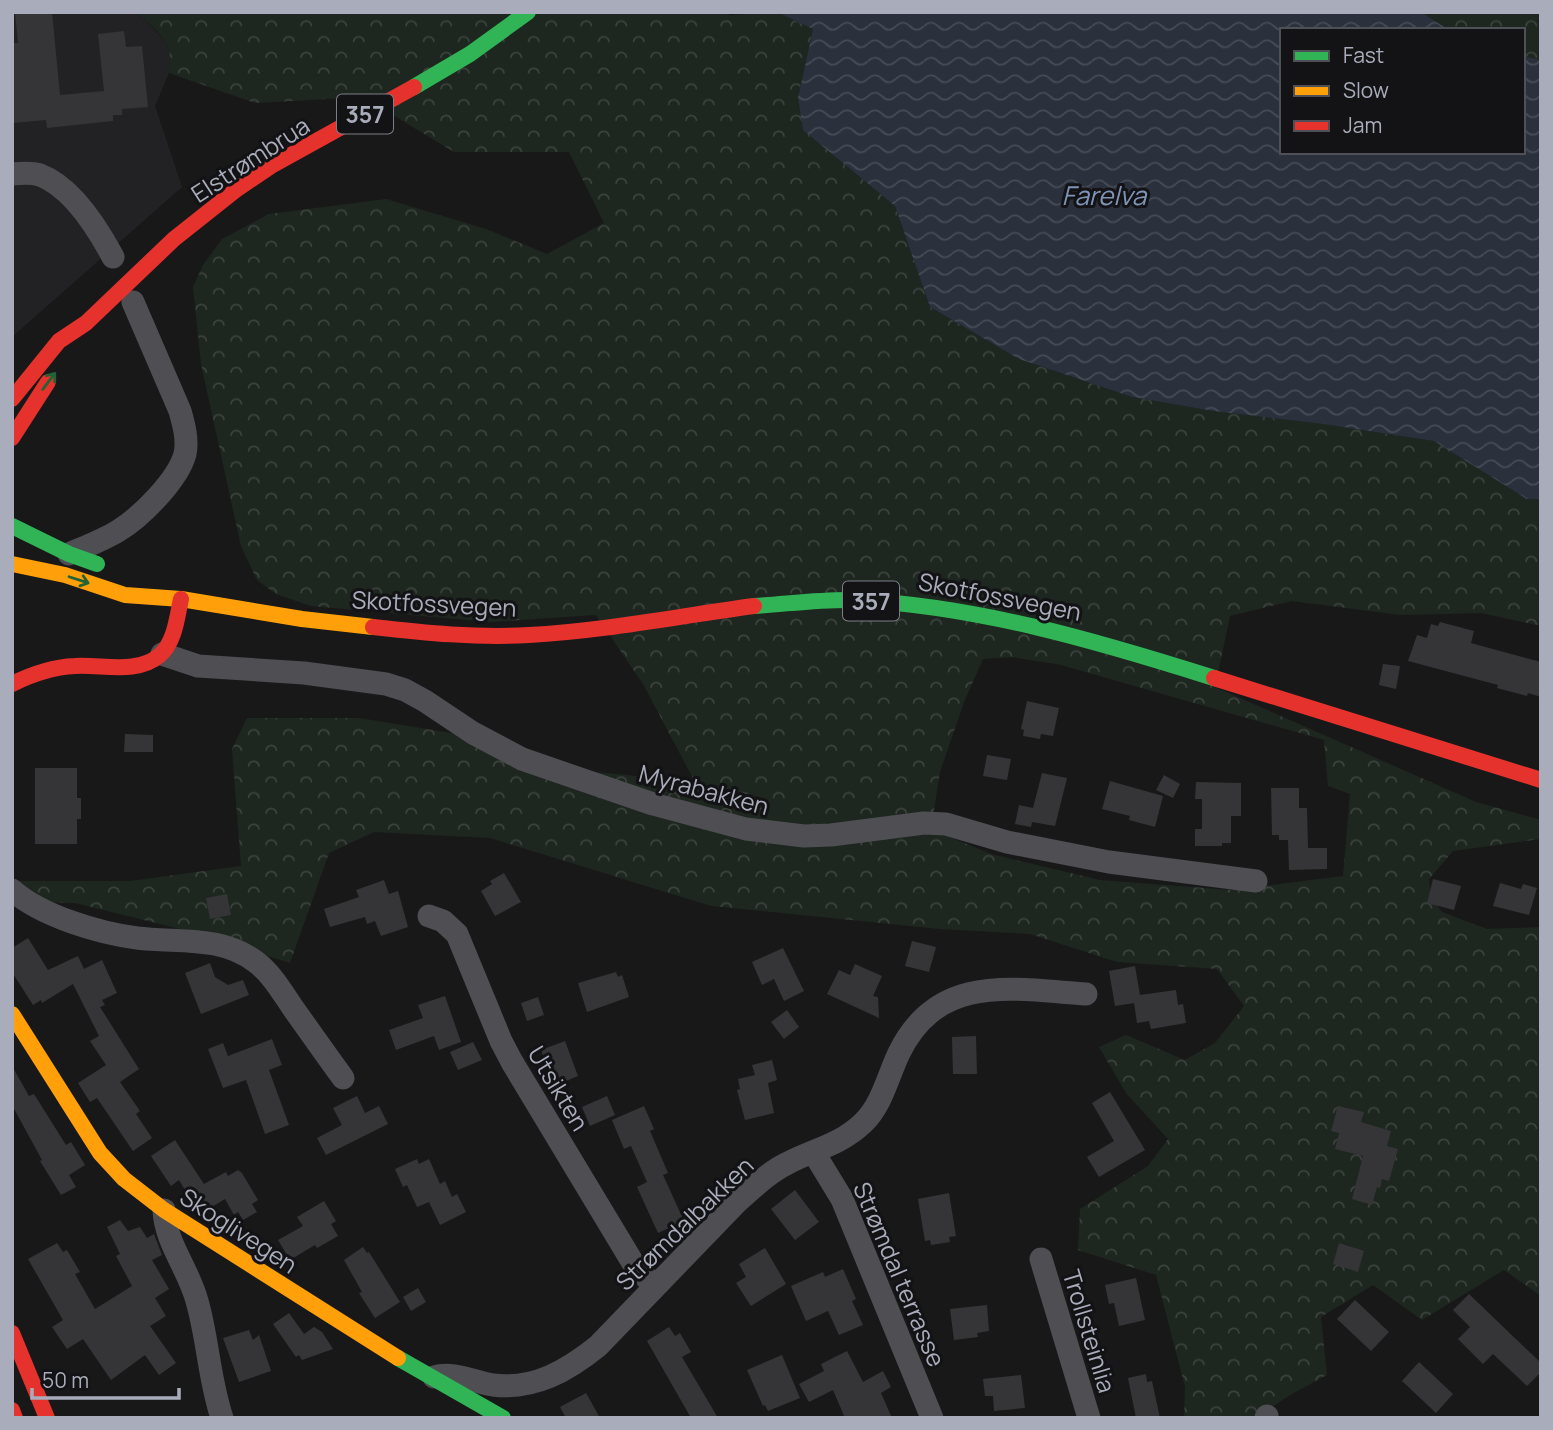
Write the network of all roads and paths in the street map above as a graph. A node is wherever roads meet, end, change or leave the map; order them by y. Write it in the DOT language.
graph roads {
  1 [pos="523,16"];
  2 [pos="12,174"];
  3 [pos="113,257"];
  4 [pos="133,302"];
  5 [pos="86,323"];
  6 [pos="71,352"];
  7 [pos="55,374"];
  8 [pos="12,399"];
  9 [pos="12,438"];
  10 [pos="12,526"];
  11 [pos="69,554"];
  12 [pos="12,564"];
  13 [pos="106,568"];
  14 [pos="131,577"];
  15 [pos="181,599"];
  16 [pos="162,653"];
  17 [pos="12,684"];
  18 [pos="1541,780"];
  19 [pos="1256,881"];
  20 [pos="12,890"];
  21 [pos="429,916"];
  22 [pos="1086,994"];
  23 [pos="12,1014"];
  24 [pos="344,1078"];
  25 [pos="814,1153"];
  26 [pos="164,1210"];
  27 [pos="1041,1259"];
  28 [pos="654,1286"];
  29 [pos="12,1333"];
  30 [pos="432,1379"];
  31 [pos="12,1410"];
  32 [pos="15,1418"];
  33 [pos="47,1418"];
  34 [pos="222,1418"];
  35 [pos="503,1418"];
  36 [pos="932,1418"];
  37 [pos="1088,1418"];
  1 -- 5 [label="main road, Elstrømbrua / 357"];
  2 -- 3 [label="street"];
  4 -- 11 [label="street"];
  5 -- 6 [label="main road, Elstrømbrua / 357"];
  5 -- 8 [label="main road, Elstrømbrua / 357"];
  9 -- 7 [label="main road, one-way"];
  10 -- 11 [label="main road"];
  11 -- 13 [label="main road"];
  12 -- 15 [label="main road, Skotfossvegen / 357, one-way"];
  14 -- 15 [label="main road, Skotfossvegen / 357"];
  15 -- 16 [label="main road"];
  15 -- 18 [label="main road, Skotfossvegen / 357"];
  16 -- 17 [label="main road"];
  16 -- 19 [label="street, Myrabakken"];
  20 -- 24 [label="street"];
  21 -- 28 [label="street, Utsikten"];
  22 -- 25 [label="street, Strømdalbakken"];
  23 -- 26 [label="main road, Skoglivegen"];
  25 -- 28 [label="street, Strømdalbakken"];
  25 -- 36 [label="street, Strømdal terrasse"];
  26 -- 30 [label="main road, Skoglivegen"];
  26 -- 34 [label="street"];
  27 -- 37 [label="street, Trollsteinlia"];
  28 -- 30 [label="street, Strømdalbakken"];
  29 -- 33 [label="main road"];
  30 -- 35 [label="main road, Skoglivegen"];
  31 -- 32 [label="main road"];
}
